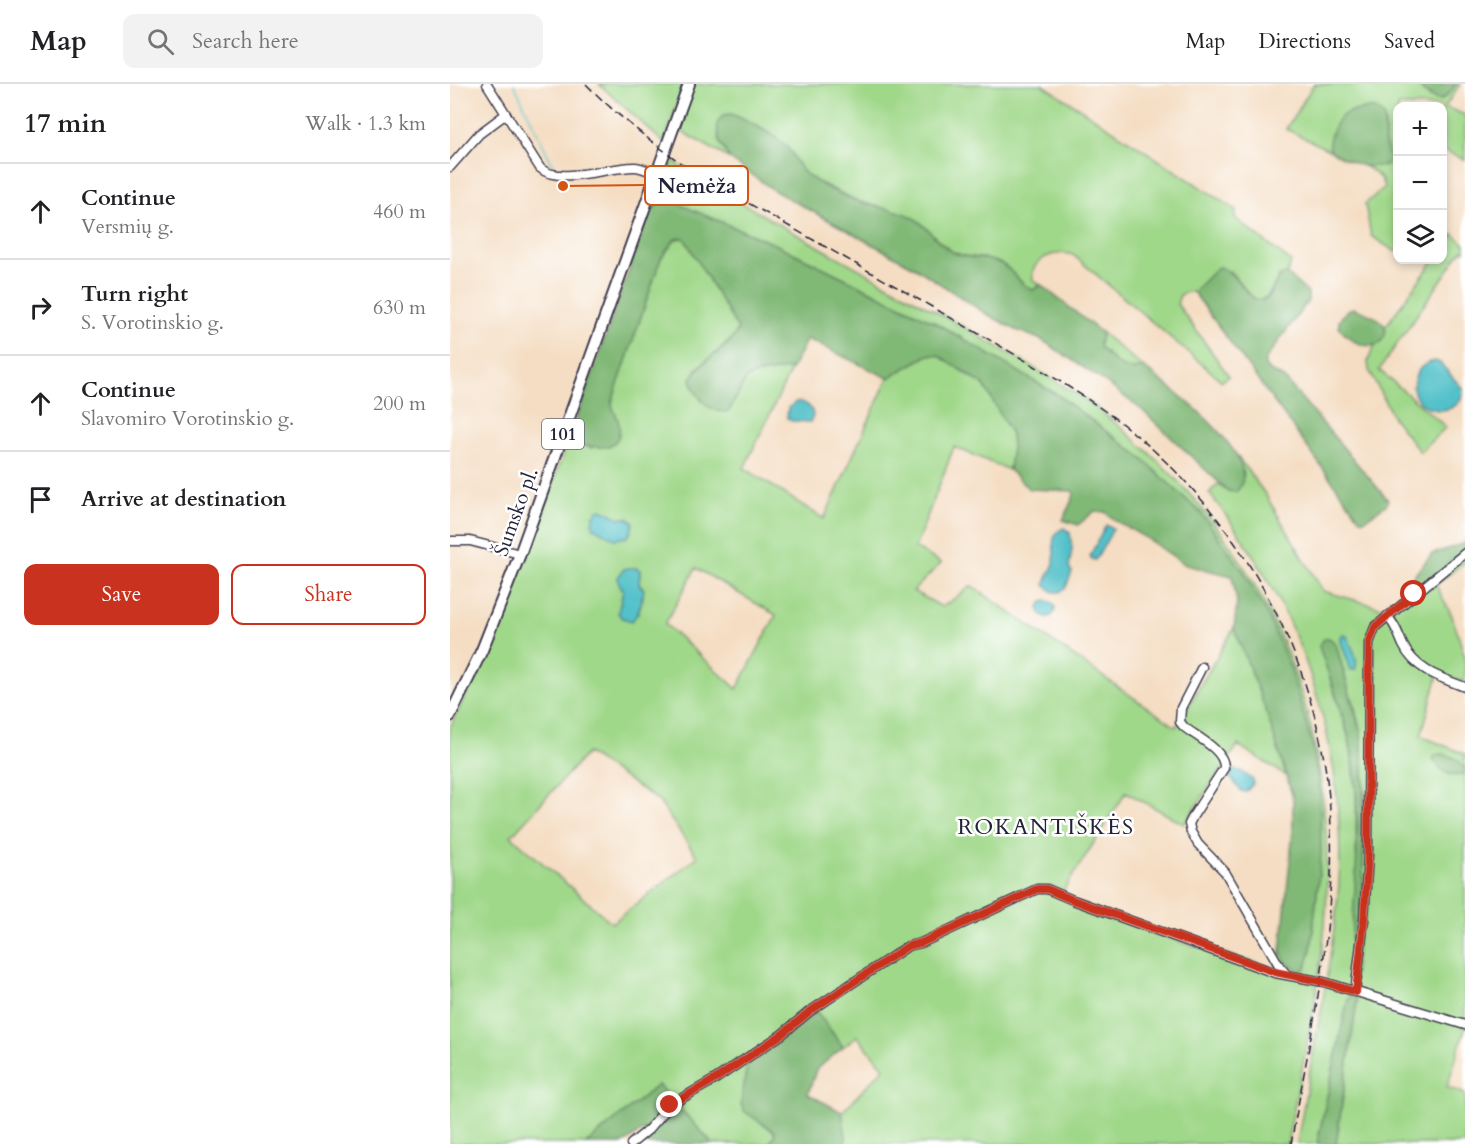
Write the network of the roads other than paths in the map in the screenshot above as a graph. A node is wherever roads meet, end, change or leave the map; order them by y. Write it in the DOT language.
graph roads {
  1 [pos="487,84"];
  2 [pos="689,84"];
  3 [pos="506,114"];
  4 [pos="450,167"];
  5 [pos="657,174"];
  6 [pos="450,541"];
  7 [pos="1465,553"];
  8 [pos="520,554"];
  9 [pos="1387,616"];
  10 [pos="1202,667"];
  11 [pos="1465,687"];
  12 [pos="450,716"];
  13 [pos="1287,975"];
  14 [pos="1356,992"];
  15 [pos="1465,1025"];
  16 [pos="631,1144"];
  1 -- 3 [label="street"];
  2 -- 5 [label="main road, Šumsko pl. / 101"];
  3 -- 4 [label="street"];
  3 -- 5 [label="street"];
  5 -- 8 [label="main road, Šumsko pl. / 101"];
  6 -- 8 [label="street"];
  7 -- 9 [label="street"];
  8 -- 12 [label="main road, Šumsko pl. / 101"];
  9 -- 11 [label="street"];
  9 -- 14 [label="street"];
  10 -- 13 [label="street"];
  13 -- 14 [label="street"];
  13 -- 16 [label="street"];
  14 -- 15 [label="street"];
}
